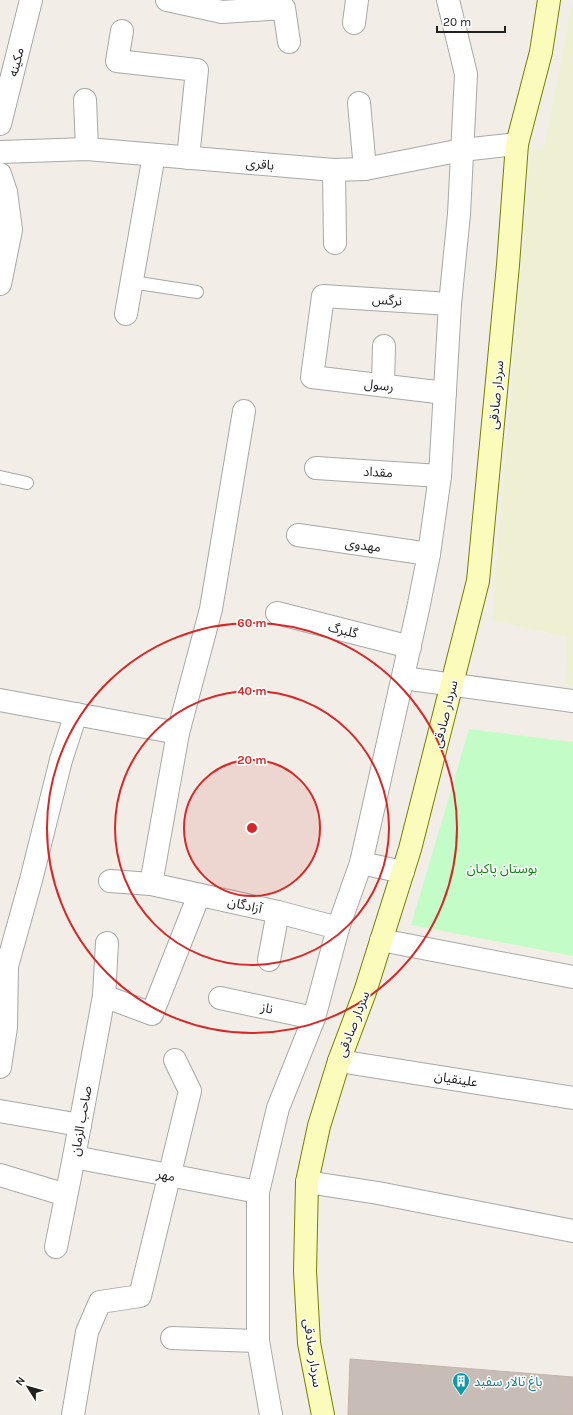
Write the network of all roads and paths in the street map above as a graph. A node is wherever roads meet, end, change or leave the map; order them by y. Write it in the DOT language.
graph roads {
  1 [pos="32,0"];
  2 [pos="167,0"];
  3 [pos="357,0"];
  4 [pos="448,0"];
  5 [pos="549,0"];
  6 [pos="354,23"];
  7 [pos="122,31"];
  8 [pos="289,42"];
  9 [pos="9,55"];
  10 [pos="85,100"];
  11 [pos="359,103"];
  12 [pos="0,124"];
  13 [pos="518,144"];
  14 [pos="87,149"];
  15 [pos="462,150"];
  16 [pos="0,152"];
  17 [pos="154,155"];
  18 [pos="188,158"];
  19 [pos="365,169"];
  20 [pos="334,170"];
  21 [pos="0,174"];
  22 [pos="335,243"];
  23 [pos="132,282"];
  24 [pos="0,284"];
  25 [pos="197,292"];
  26 [pos="450,304"];
  27 [pos="126,314"];
  28 [pos="384,346"];
  29 [pos="312,377"];
  30 [pos="383,385"];
  31 [pos="446,393"];
  32 [pos="244,411"];
  33 [pos="316,468"];
  34 [pos="440,476"];
  35 [pos="0,477"];
  36 [pos="27,483"];
  37 [pos="298,535"];
  38 [pos="428,554"];
  39 [pos="277,613"];
  40 [pos="410,647"];
  41 [pos="403,678"];
  42 [pos="452,684"];
  43 [pos="0,700"];
  44 [pos="573,700"];
  45 [pos="76,714"];
  46 [pos="178,733"];
  47 [pos="361,863"];
  48 [pos="403,872"];
  49 [pos="110,881"];
  50 [pos="151,884"];
  51 [pos="200,895"];
  52 [pos="278,912"];
  53 [pos="338,928"];
  54 [pos="381,940"];
  55 [pos="107,942"];
  56 [pos="269,960"];
  57 [pos="573,977"];
  58 [pos="104,996"];
  59 [pos="220,998"];
  60 [pos="314,1018"];
  61 [pos="175,1060"];
  62 [pos="339,1061"];
  63 [pos="0,1067"];
  64 [pos="573,1098"];
  65 [pos="0,1111"];
  66 [pos="80,1125"];
  67 [pos="74,1157"];
  68 [pos="0,1176"];
  69 [pos="170,1176"];
  70 [pos="307,1182"];
  71 [pos="258,1192"];
  72 [pos="66,1195"];
  73 [pos="573,1231"];
  74 [pos="56,1247"];
  75 [pos="172,1338"];
  76 [pos="258,1341"];
  77 [pos="73,1415"];
  78 [pos="271,1415"];
  79 [pos="323,1415"];
  1 -- 9 [label="street, مکینه"];
  2 -- 8 [label="street"];
  3 -- 6 [label="street"];
  4 -- 15 [label="street"];
  5 -- 13 [label="street, سردار صادقی"];
  7 -- 18 [label="street"];
  9 -- 12 [label="street, مکینه"];
  10 -- 14 [label="street"];
  11 -- 19 [label="street"];
  13 -- 15 [label="street, باقری"];
  13 -- 42 [label="street, سردار صادقی"];
  14 -- 16 [label="street, باقری"];
  14 -- 17 [label="street, باقری"];
  15 -- 19 [label="street, باقری"];
  15 -- 26 [label="street"];
  17 -- 18 [label="street, باقری"];
  17 -- 23 [label="street"];
  18 -- 20 [label="street, باقری"];
  19 -- 20 [label="street, باقری"];
  20 -- 22 [label="street"];
  21 -- 24 [label="street"];
  23 -- 25 [label="lane"];
  23 -- 27 [label="street"];
  26 -- 29 [label="street, نرگس"];
  26 -- 31 [label="street"];
  28 -- 30 [label="street"];
  29 -- 30 [label="street, رسول"];
  30 -- 31 [label="street, رسول"];
  31 -- 34 [label="street"];
  32 -- 46 [label="street"];
  33 -- 34 [label="street, مقداد"];
  34 -- 38 [label="street"];
  35 -- 36 [label="lane"];
  37 -- 38 [label="street, مهدوی"];
  38 -- 40 [label="street"];
  39 -- 40 [label="street, گلبرگ"];
  40 -- 41 [label="street"];
  41 -- 42 [label="street"];
  41 -- 47 [label="street"];
  42 -- 44 [label="street"];
  42 -- 48 [label="street, سردار صادقی"];
  43 -- 45 [label="street"];
  45 -- 46 [label="street"];
  45 -- 63 [label="street"];
  46 -- 50 [label="street"];
  47 -- 48 [label="street"];
  47 -- 53 [label="street"];
  48 -- 54 [label="street, سردار صادقی"];
  49 -- 50 [label="street, آزادگان"];
  50 -- 51 [label="street, آزادگان"];
  51 -- 52 [label="street, آزادگان"];
  51 -- 58 [label="street"];
  52 -- 53 [label="street, آزادگان"];
  52 -- 56 [label="street"];
  53 -- 60 [label="street"];
  54 -- 57 [label="street"];
  54 -- 62 [label="street, سردار صادقی"];
  55 -- 58 [label="street, صاحب الزمان"];
  58 -- 66 [label="street, صاحب الزمان"];
  59 -- 60 [label="street, ناز"];
  60 -- 71 [label="street"];
  61 -- 69 [label="street"];
  62 -- 64 [label="street, علینقیان"];
  62 -- 70 [label="street, سردار صادقی"];
  65 -- 66 [label="street"];
  66 -- 67 [label="street, صاحب الزمان"];
  67 -- 69 [label="street, مهر"];
  67 -- 72 [label="street, صاحب الزمان"];
  68 -- 72 [label="street"];
  69 -- 71 [label="street, مهر"];
  69 -- 77 [label="street"];
  70 -- 73 [label="street"];
  70 -- 79 [label="street, سردار صادقی"];
  71 -- 76 [label="street"];
  72 -- 74 [label="street, صاحب الزمان"];
  75 -- 76 [label="street"];
  76 -- 78 [label="street"];
}
